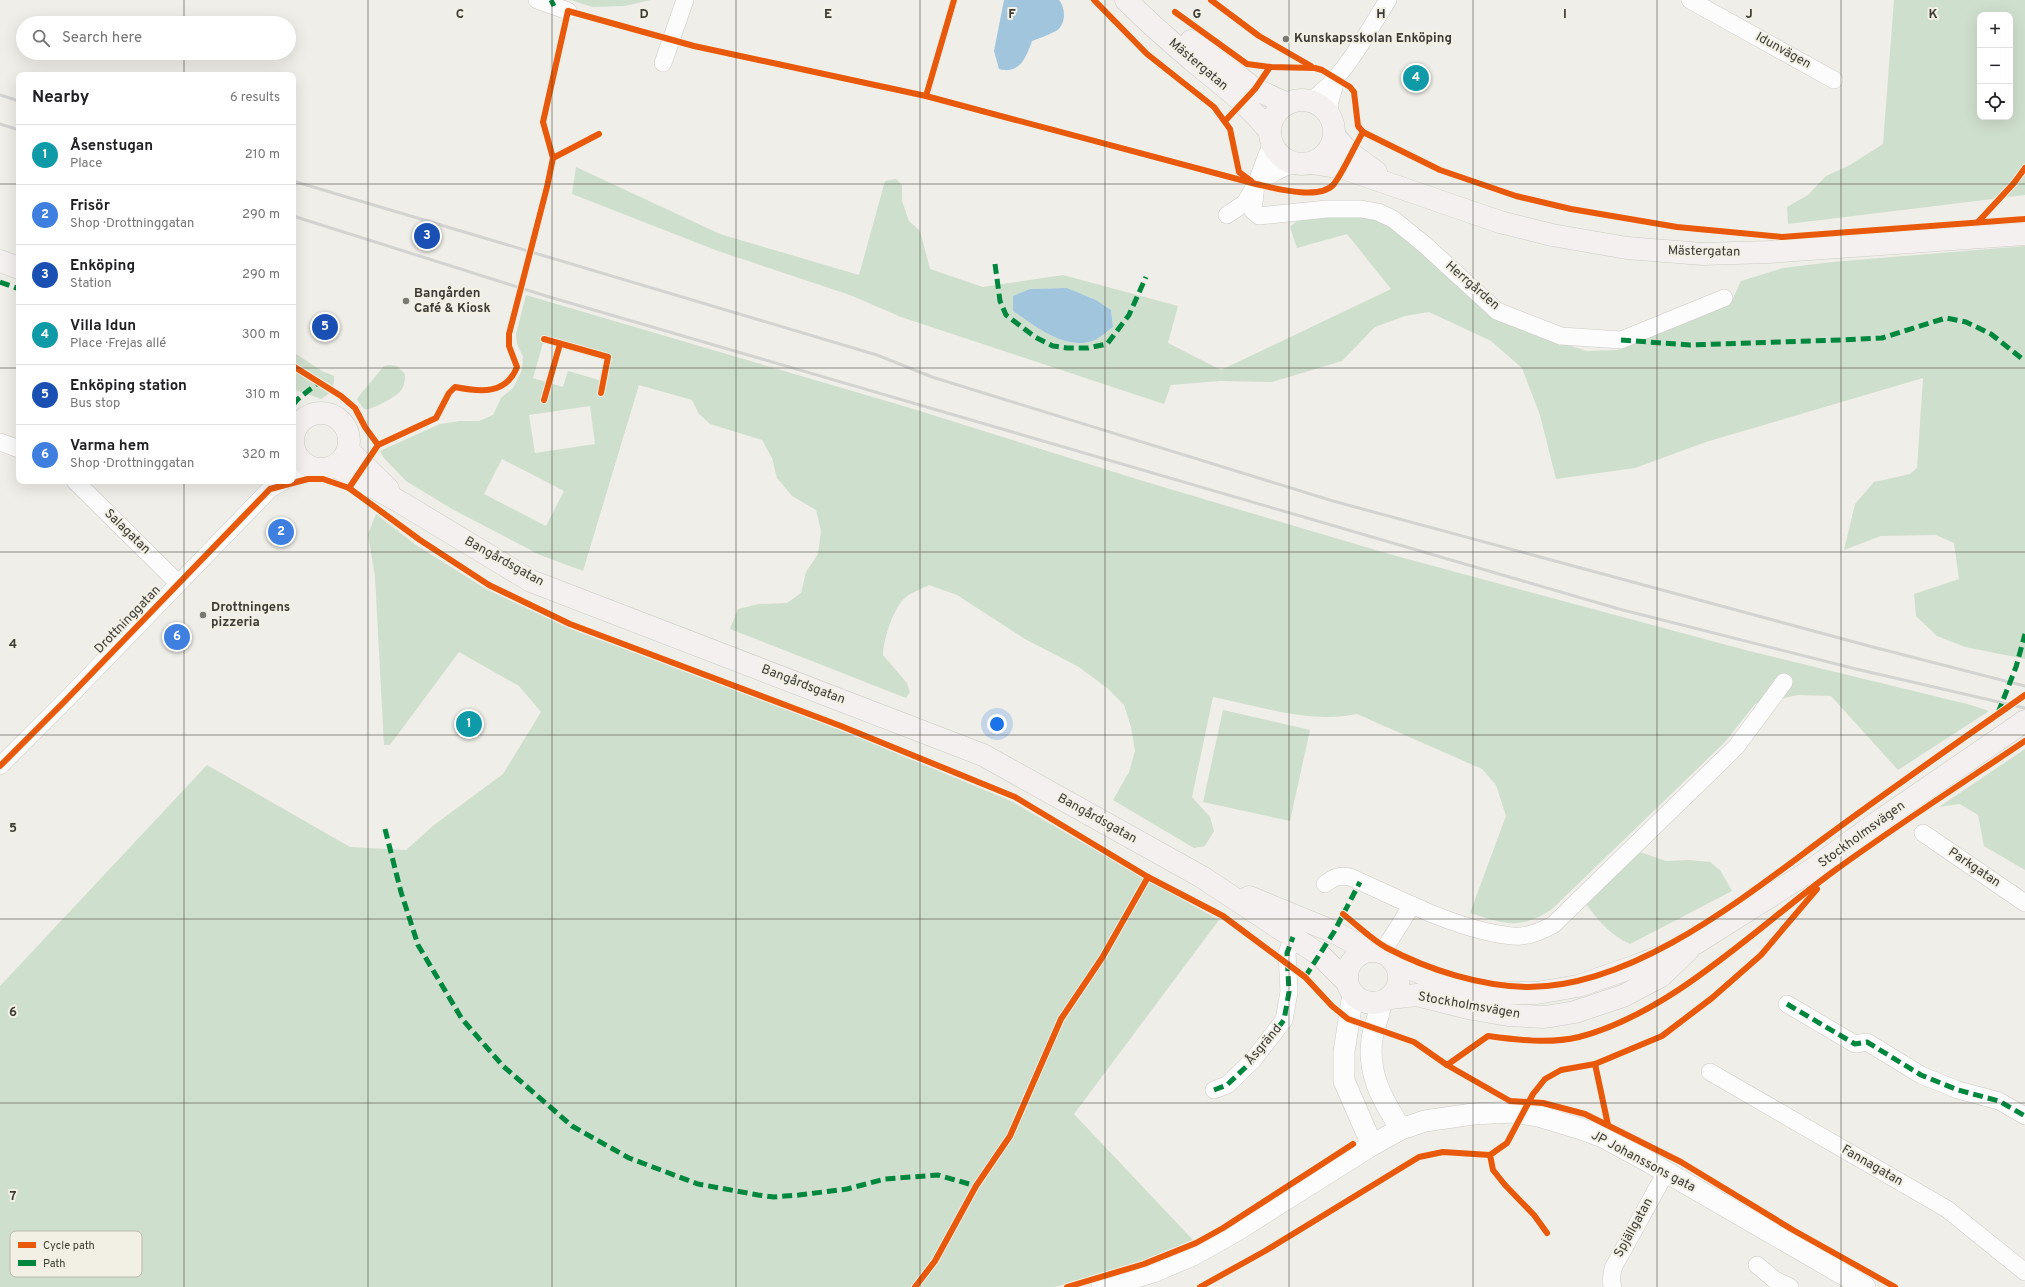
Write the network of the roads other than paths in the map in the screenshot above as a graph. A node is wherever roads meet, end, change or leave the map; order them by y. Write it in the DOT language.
graph roads {
  1 [pos="537,0"];
  2 [pos="685,0"];
  3 [pos="1126,0"];
  4 [pos="1141,0"];
  5 [pos="1388,0"];
  6 [pos="1690,0"];
  7 [pos="568,11"];
  8 [pos="663,63"];
  9 [pos="1336,79"];
  10 [pos="1834,80"];
  11 [pos="1310,101"];
  12 [pos="1287,104"];
  13 [pos="1333,128"];
  14 [pos="1271,137"];
  15 [pos="1302,163"];
  16 [pos="1392,183"];
  17 [pos="1256,184"];
  18 [pos="1227,215"];
  19 [pos="2025,234"];
  20 [pos="0,261"];
  21 [pos="16,267"];
  22 [pos="1724,298"];
  23 [pos="302,412"];
  24 [pos="296,433"];
  25 [pos="0,442"];
  26 [pos="16,448"];
  27 [pos="296,448"];
  28 [pos="341,458"];
  29 [pos="300,470"];
  30 [pos="78,484"];
  31 [pos="276,484"];
  32 [pos="178,583"];
  33 [pos="1784,682"];
  34 [pos="2025,721"];
  35 [pos="0,766"];
  36 [pos="1922,833"];
  37 [pos="1202,877"];
  38 [pos="1325,884"];
  39 [pos="2025,902"];
  40 [pos="1412,905"];
  41 [pos="1293,937"];
  42 [pos="1696,943"];
  43 [pos="1382,955"];
  44 [pos="1350,988"];
  45 [pos="1385,1001"];
  46 [pos="1787,1004"];
  47 [pos="1710,1072"];
  48 [pos="1214,1090"];
  49 [pos="2025,1116"];
  50 [pos="1400,1129"];
  51 [pos="1372,1145"];
  52 [pos="1666,1172"];
  53 [pos="1757,1265"];
  54 [pos="2025,1272"];
  55 [pos="1102,1287"];
  56 [pos="1613,1287"];
  57 [pos="1790,1287"];
  58 [pos="1866,1287"];
  1 -- 7 [label="street"];
  2 -- 8 [label="street"];
  3 -- 14 [label="main road, Mästergatan"];
  4 -- 12 [label="main road, Mästergatan"];
  5 -- 9 [label="street"];
  6 -- 10 [label="street, Idunvägen"];
  9 -- 11 [label="street"];
  9 -- 13 [label="street"];
  11 -- 12 [label="main road"];
  11 -- 13 [label="main road, Mästergatan"];
  12 -- 14 [label="main road"];
  13 -- 15 [label="main road"];
  13 -- 16 [label="main road, Mästergatan"];
  14 -- 15 [label="main road, Mästergatan"];
  14 -- 17 [label="street"];
  15 -- 16 [label="main road, Mästergatan"];
  15 -- 17 [label="street"];
  16 -- 19 [label="main road, Mästergatan"];
  17 -- 18 [label="street"];
  17 -- 22 [label="street, Herrgården"];
  20 -- 21 [label="main road"];
  23 -- 24 [label="main road"];
  23 -- 28 [label="main road"];
  25 -- 26 [label="street"];
  27 -- 29 [label="main road"];
  28 -- 29 [label="main road"];
  28 -- 37 [label="main road, Bangårdsgatan"];
  30 -- 32 [label="street, Salagatan"];
  31 -- 32 [label="street, Drottninggatan"];
  32 -- 35 [label="street, Drottninggatan"];
  33 -- 40 [label="street"];
  34 -- 42 [label="main road, Stockholmsvägen"];
  36 -- 39 [label="street, Parkgatan"];
  37 -- 41 [label="main road, Bangårdsgatan"];
  37 -- 43 [label="main road, Bangårdsgatan"];
  38 -- 40 [label="street"];
  40 -- 43 [label="street"];
  41 -- 44 [label="main road, Bangårdsgatan"];
  41 -- 48 [label="street, Åsgränd"];
  42 -- 43 [label="main road, Stockholmsvägen"];
  42 -- 45 [label="main road, Stockholmsvägen"];
  43 -- 44 [label="main road"];
  43 -- 45 [label="main road"];
  44 -- 45 [label="main road"];
  44 -- 51 [label="street"];
  45 -- 50 [label="street"];
  46 -- 49 [label="street"];
  47 -- 54 [label="street, Fannagatan"];
  50 -- 51 [label="street"];
  50 -- 52 [label="street, JP Johanssons gata"];
  51 -- 55 [label="street"];
  52 -- 56 [label="street, Spjällgatan"];
  52 -- 58 [label="street, JP Johanssons gata"];
  53 -- 57 [label="street"];
}
